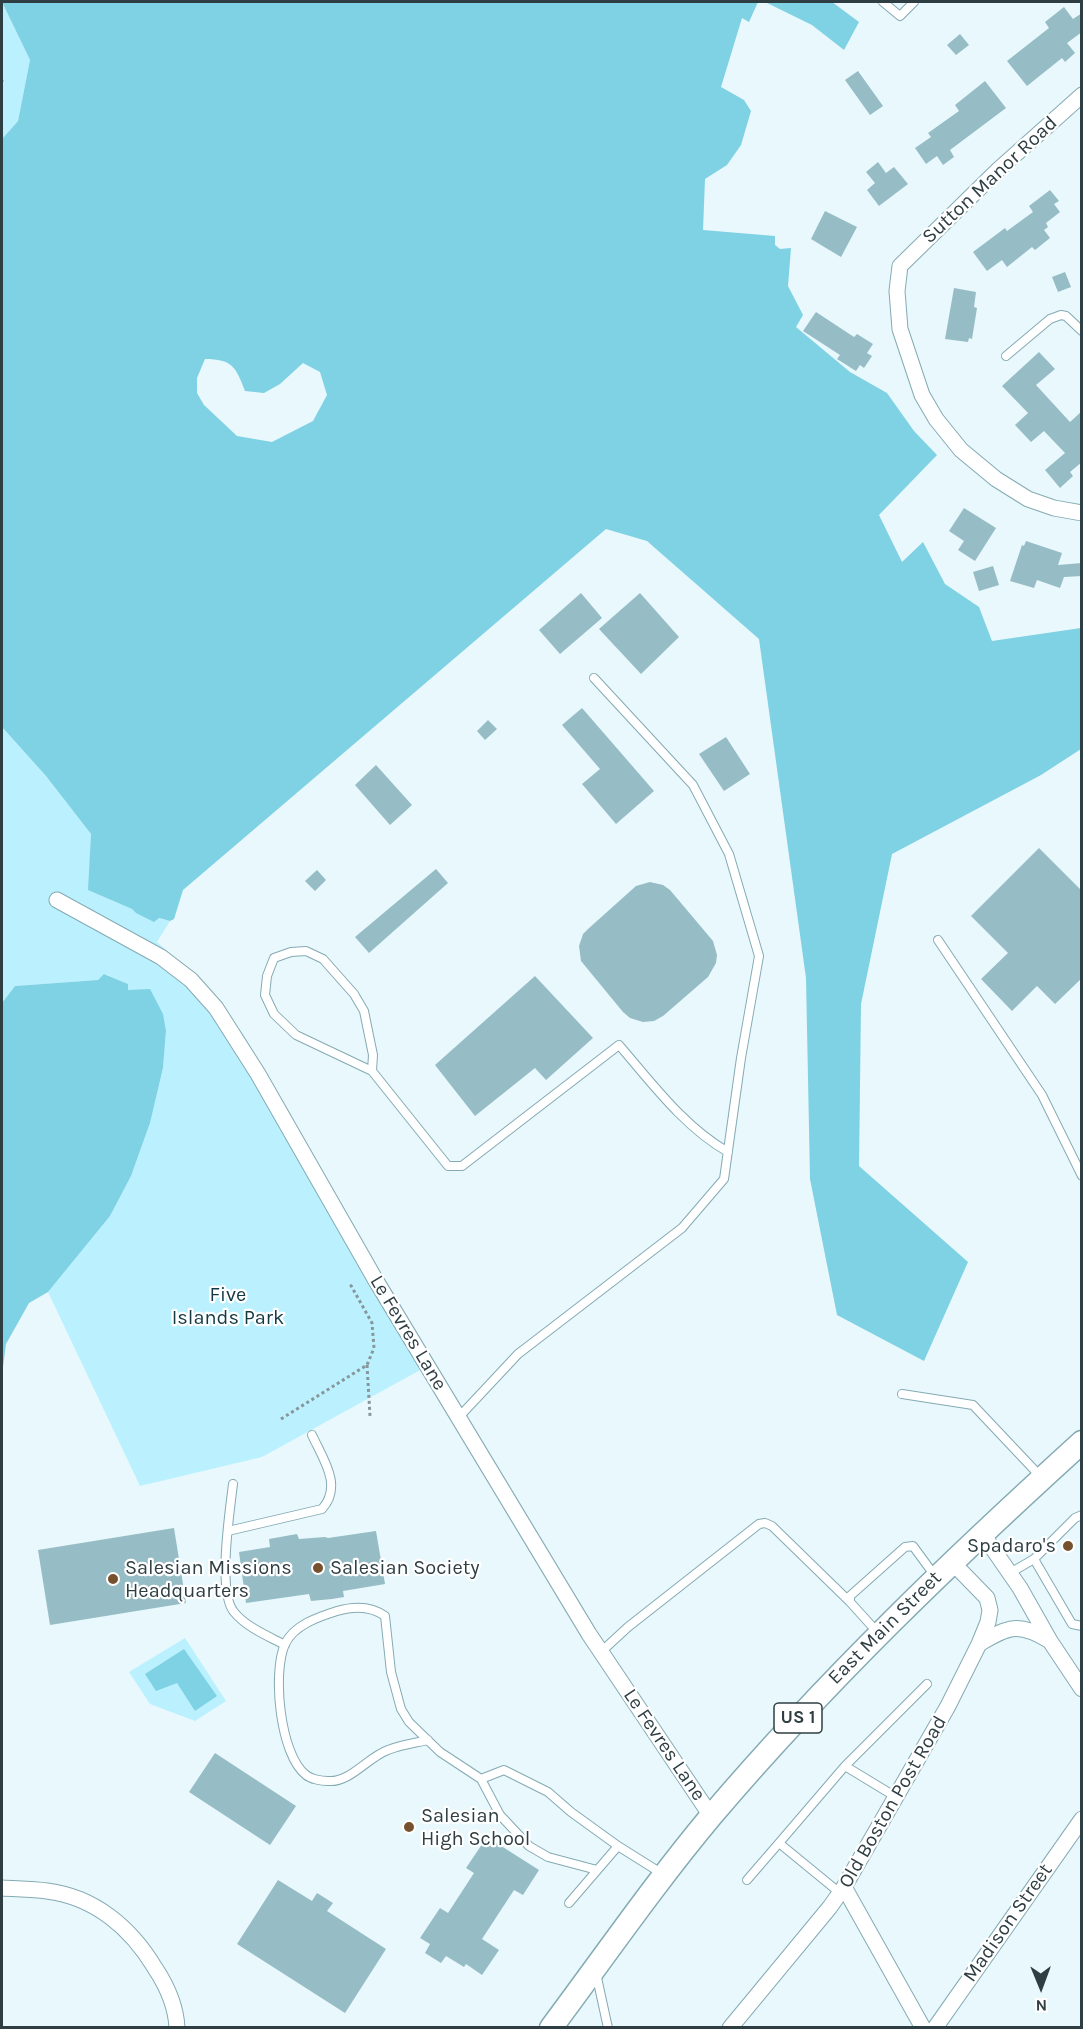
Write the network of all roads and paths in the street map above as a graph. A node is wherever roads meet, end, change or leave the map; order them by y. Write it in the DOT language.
graph roads {
  1 [pos="883,2"];
  2 [pos="914,2"];
  3 [pos="1082,95"];
  4 [pos="1082,331"];
  5 [pos="1006,356"];
  6 [pos="1082,513"];
  7 [pos="594,678"];
  8 [pos="57,900"];
  9 [pos="938,940"];
  10 [pos="372,1071"];
  11 [pos="728,1152"];
  12 [pos="1082,1176"];
  13 [pos="349,1282"];
  14 [pos="367,1365"];
  15 [pos="902,1394"];
  16 [pos="370,1416"];
  17 [pos="459,1417"];
  18 [pos="281,1419"];
  19 [pos="312,1435"];
  20 [pos="1082,1442"];
  21 [pos="1042,1478"];
  22 [pos="233,1484"];
  23 [pos="1082,1515"];
  24 [pos="228,1531"];
  25 [pos="982,1533"];
  26 [pos="1034,1559"];
  27 [pos="944,1569"];
  28 [pos="1010,1573"];
  29 [pos="850,1602"];
  30 [pos="1082,1626"];
  31 [pos="879,1634"];
  32 [pos="1050,1641"];
  33 [pos="979,1644"];
  34 [pos="285,1645"];
  35 [pos="602,1651"];
  36 [pos="927,1683"];
  37 [pos="1082,1689"];
  38 [pos="428,1740"];
  39 [pos="845,1766"];
  40 [pos="481,1779"];
  41 [pos="896,1797"];
  42 [pos="711,1816"];
  43 [pos="1082,1818"];
  44 [pos="780,1843"];
  45 [pos="618,1846"];
  46 [pos="597,1870"];
  47 [pos="665,1876"];
  48 [pos="747,1880"];
  49 [pos="2,1888"];
  50 [pos="842,1890"];
  51 [pos="569,1903"];
  52 [pos="595,1968"];
  53 [pos="177,2028"];
  54 [pos="551,2028"];
  55 [pos="608,2028"];
  56 [pos="730,2028"];
  57 [pos="923,2028"];
  58 [pos="935,2028"];
  1 -- 2 [label="lane"];
  3 -- 6 [label="street, Sutton Manor Road"];
  4 -- 5 [label="lane"];
  7 -- 11 [label="lane"];
  8 -- 17 [label="street, Le Fevres Lane"];
  9 -- 12 [label="lane"];
  10 -- 10 [label="lane"];
  10 -- 11 [label="lane"];
  11 -- 17 [label="lane"];
  13 -- 14 [label="path"];
  14 -- 16 [label="path"];
  14 -- 18 [label="path"];
  15 -- 21 [label="lane"];
  17 -- 35 [label="street, Le Fevres Lane"];
  19 -- 24 [label="lane"];
  20 -- 21 [label="main road, East Main Street / US 1"];
  21 -- 25 [label="main road, East Main Street / US 1"];
  22 -- 24 [label="lane"];
  23 -- 26 [label="lane"];
  24 -- 34 [label="lane"];
  25 -- 27 [label="main road, East Main Street / US 1"];
  25 -- 28 [label="street"];
  26 -- 28 [label="lane"];
  26 -- 30 [label="lane"];
  27 -- 29 [label="lane"];
  27 -- 31 [label="main road, East Main Street / US 1"];
  27 -- 33 [label="street, Old Boston Post Road"];
  28 -- 32 [label="street"];
  29 -- 31 [label="lane"];
  29 -- 35 [label="lane"];
  31 -- 42 [label="main road, East Main Street / US 1"];
  32 -- 33 [label="street"];
  32 -- 37 [label="street"];
  33 -- 41 [label="street, Old Boston Post Road"];
  34 -- 38 [label="lane"];
  34 -- 38 [label="lane"];
  35 -- 42 [label="street, Le Fevres Lane"];
  36 -- 39 [label="lane"];
  38 -- 40 [label="lane"];
  39 -- 41 [label="lane"];
  39 -- 44 [label="lane"];
  40 -- 45 [label="lane"];
  40 -- 46 [label="lane"];
  41 -- 50 [label="street, Old Boston Post Road"];
  42 -- 47 [label="main road, East Main Street / US 1"];
  43 -- 58 [label="street, Madison Street"];
  44 -- 48 [label="lane"];
  44 -- 50 [label="lane"];
  45 -- 46 [label="lane"];
  45 -- 47 [label="lane"];
  46 -- 51 [label="lane"];
  47 -- 52 [label="main road, East Main Street / US 1"];
  49 -- 53 [label="street"];
  50 -- 56 [label="street, Old Boston Post Road"];
  50 -- 57 [label="street"];
  52 -- 54 [label="main road, East Main Street / US 1"];
  52 -- 55 [label="lane"];
}
